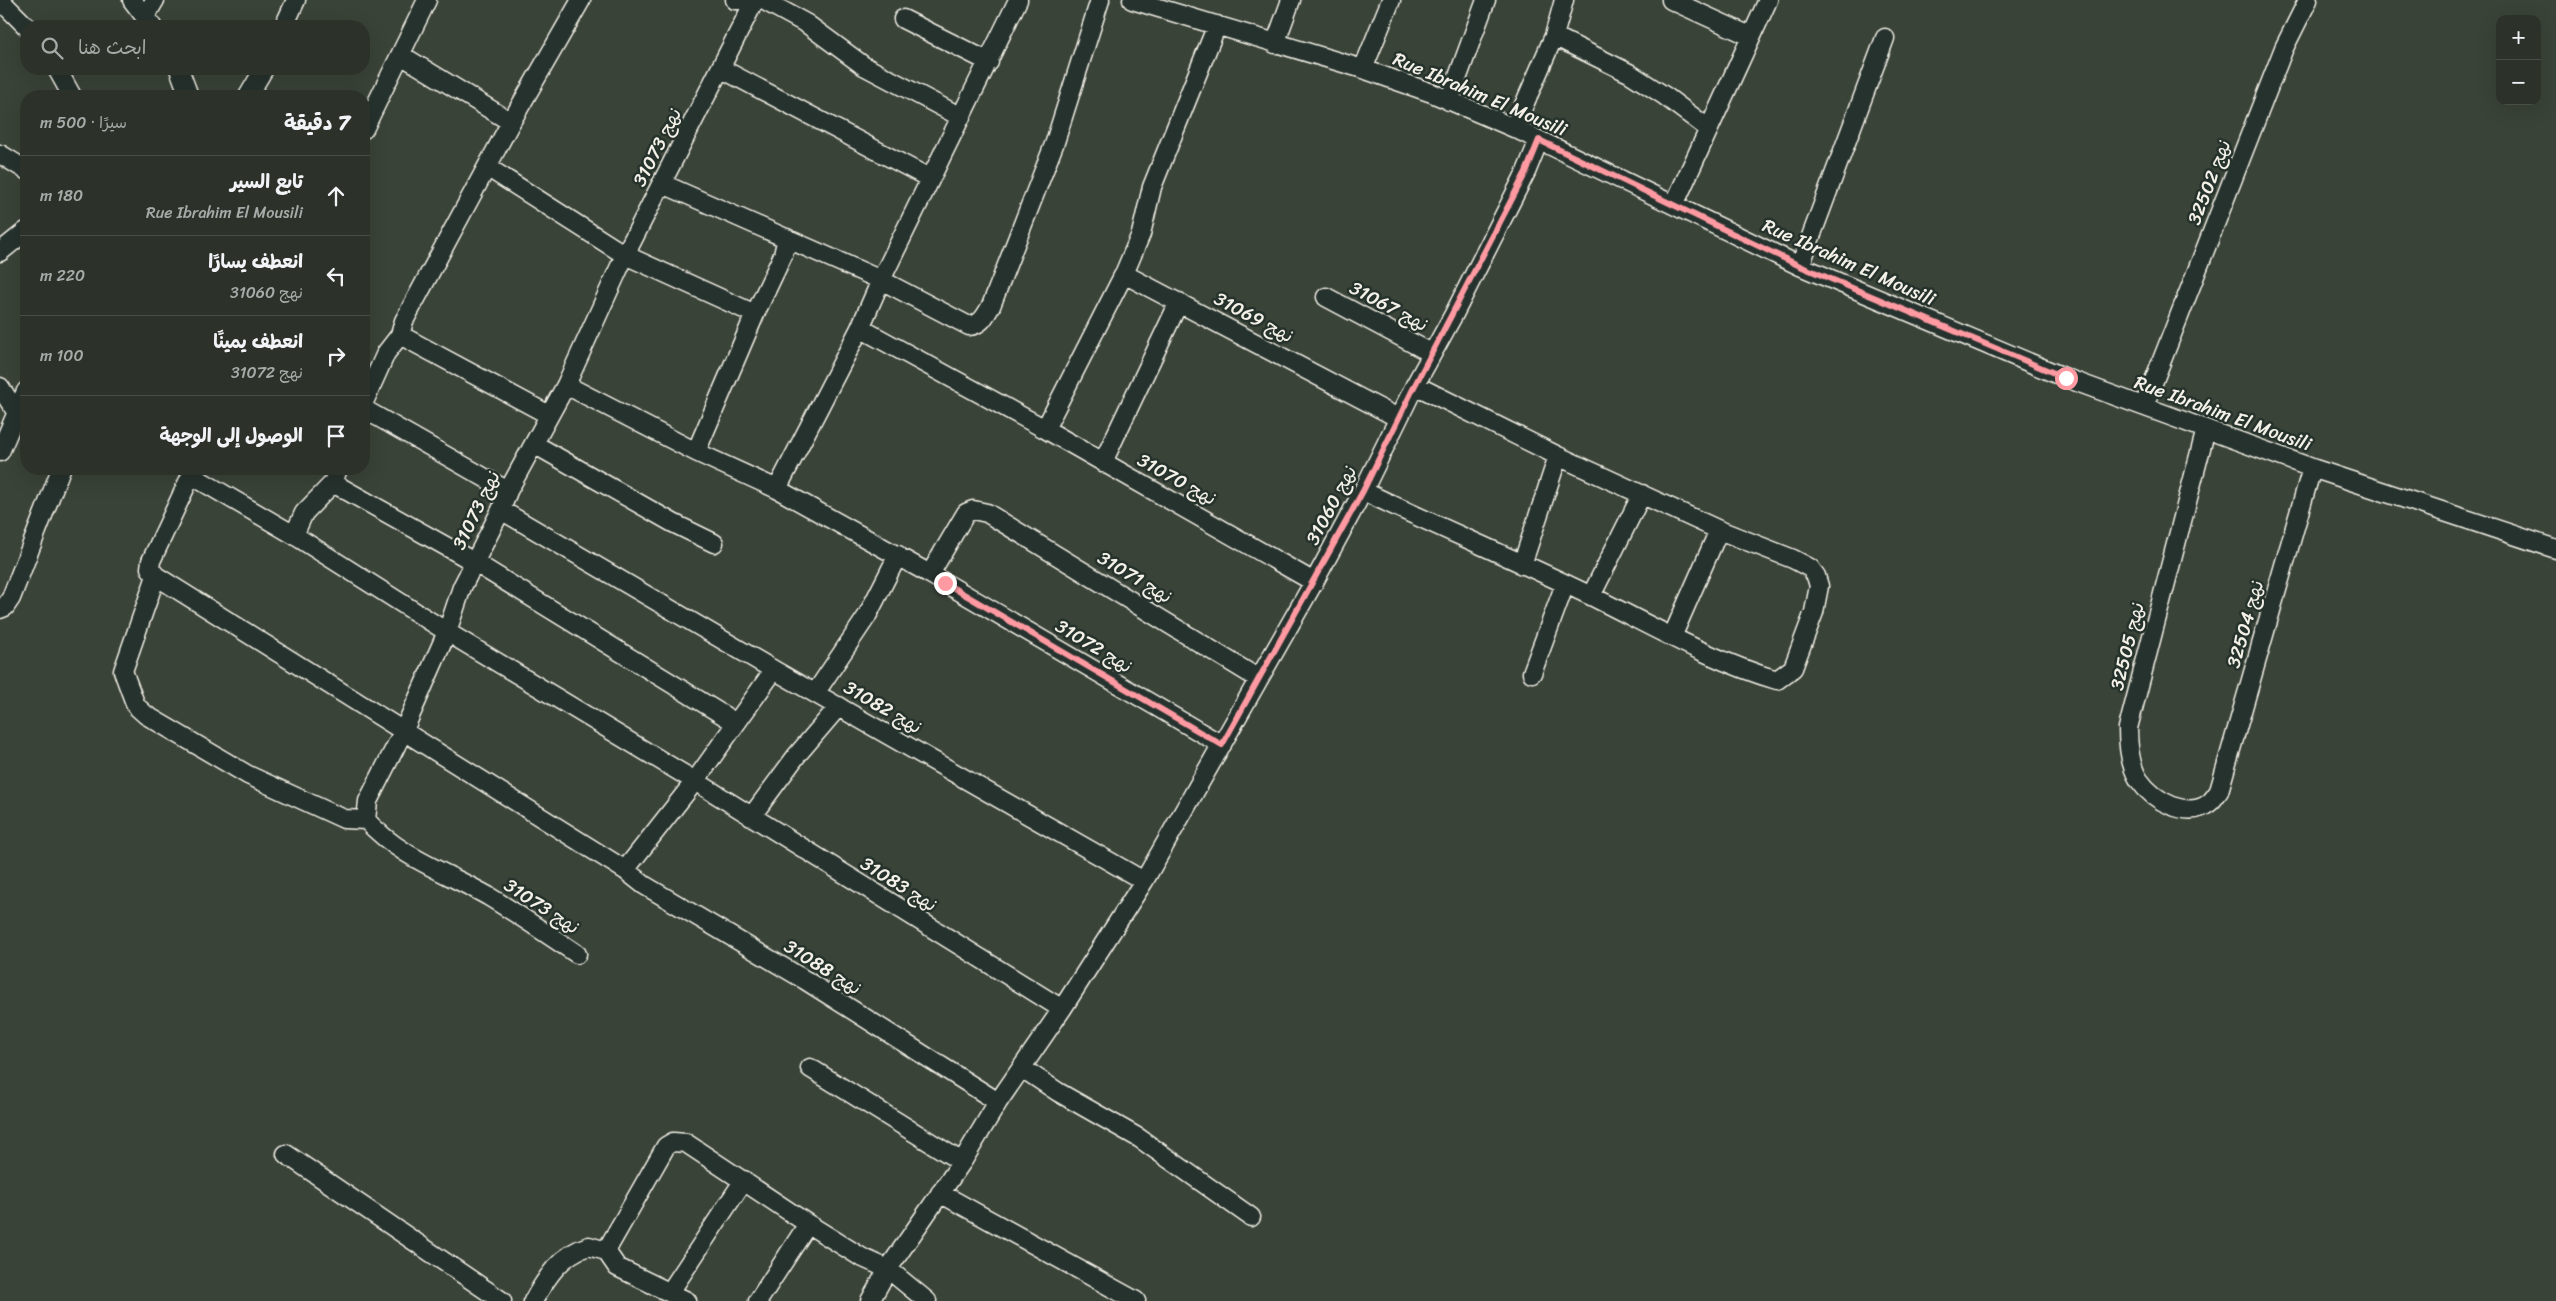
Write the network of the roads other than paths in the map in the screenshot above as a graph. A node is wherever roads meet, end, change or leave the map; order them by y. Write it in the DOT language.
graph roads {
  1 [pos="0,0"];
  2 [pos="132,0"];
  3 [pos="155,0"];
  4 [pos="296,0"];
  5 [pos="427,0"];
  6 [pos="581,0"];
  7 [pos="735,0"];
  8 [pos="740,0"];
  9 [pos="755,0"];
  10 [pos="763,0"];
  11 [pos="1018,0"];
  12 [pos="1100,0"];
  13 [pos="1132,0"];
  14 [pos="1291,0"];
  15 [pos="1391,0"];
  16 [pos="1486,0"];
  17 [pos="1564,0"];
  18 [pos="1671,0"];
  19 [pos="1768,0"];
  20 [pos="2308,0"];
  21 [pos="1168,6"];
  22 [pos="903,19"];
  23 [pos="20,20"];
  24 [pos="147,20"];
  25 [pos="149,20"];
  26 [pos="287,20"];
  27 [pos="1217,25"];
  28 [pos="1554,36"];
  29 [pos="1750,36"];
  30 [pos="1885,38"];
  31 [pos="1275,44"];
  32 [pos="401,55"];
  33 [pos="989,62"];
  34 [pos="722,69"];
  35 [pos="1363,69"];
  36 [pos="60,75"];
  37 [pos="181,75"];
  38 [pos="260,75"];
  39 [pos="69,90"];
  40 [pos="187,90"];
  41 [pos="252,90"];
  42 [pos="1449,101"];
  43 [pos="370,117"];
  44 [pos="961,117"];
  45 [pos="511,122"];
  46 [pos="1514,128"];
  47 [pos="1710,129"];
  48 [pos="1539,140"];
  49 [pos="0,154"];
  50 [pos="20,166"];
  51 [pos="487,166"];
  52 [pos="929,178"];
  53 [pos="663,184"];
  54 [pos="1674,205"];
  55 [pos="20,236"];
  56 [pos="787,238"];
  57 [pos="0,252"];
  58 [pos="626,255"];
  59 [pos="1800,266"];
  60 [pos="1124,274"];
  61 [pos="881,280"];
  62 [pos="1326,297"];
  63 [pos="1179,302"];
  64 [pos="755,314"];
  65 [pos="860,328"];
  66 [pos="400,335"];
  67 [pos="1431,353"];
  68 [pos="1415,385"];
  69 [pos="566,386"];
  70 [pos="0,387"];
  71 [pos="370,389"];
  72 [pos="2144,406"];
  73 [pos="370,412"];
  74 [pos="20,413"];
  75 [pos="549,415"];
  76 [pos="1398,418"];
  77 [pos="20,419"];
  78 [pos="1046,430"];
  79 [pos="2206,430"];
  80 [pos="534,444"];
  81 [pos="0,452"];
  82 [pos="696,452"];
  83 [pos="1558,456"];
  84 [pos="1103,462"];
  85 [pos="2312,468"];
  86 [pos="59,475"];
  87 [pos="192,475"];
  88 [pos="198,475"];
  89 [pos="336,476"];
  90 [pos="778,489"];
  91 [pos="508,490"];
  92 [pos="1363,491"];
  93 [pos="1642,494"];
  94 [pos="501,510"];
  95 [pos="1719,530"];
  96 [pos="294,535"];
  97 [pos="714,543"];
  98 [pos="2556,549"];
  99 [pos="898,555"];
  100 [pos="474,562"];
  101 [pos="1522,565"];
  102 [pos="153,572"];
  103 [pos="937,578"];
  104 [pos="1314,582"];
  105 [pos="1565,584"];
  106 [pos="1591,596"];
  107 [pos="0,609"];
  108 [pos="447,632"];
  109 [pos="1672,637"];
  110 [pos="774,670"];
  111 [pos="1532,673"];
  112 [pos="1259,679"];
  113 [pos="816,692"];
  114 [pos="839,706"];
  115 [pos="736,723"];
  116 [pos="404,730"];
  117 [pos="1222,745"];
  118 [pos="695,781"];
  119 [pos="2220,791"];
  120 [pos="751,817"];
  121 [pos="366,820"];
  122 [pos="625,870"];
  123 [pos="1144,881"];
  124 [pos="577,954"];
  125 [pos="1062,1010"];
  126 [pos="810,1068"];
  127 [pos="1022,1068"];
  128 [pos="998,1102"];
  129 [pos="286,1154"];
  130 [pos="962,1162"];
  131 [pos="744,1180"];
  132 [pos="940,1193"];
  133 [pos="1250,1217"];
  134 [pos="808,1224"];
  135 [pos="606,1251"];
  136 [pos="888,1270"];
  137 [pos="670,1292"];
  138 [pos="502,1301"];
  139 [pos="533,1301"];
  140 [pos="687,1301"];
  141 [pos="758,1301"];
  142 [pos="870,1301"];
  143 [pos="927,1301"];
  144 [pos="1136,1301"];
  1 -- 23 [label="street"];
  2 -- 24 [label="street"];
  3 -- 25 [label="street"];
  4 -- 26 [label="street"];
  5 -- 32 [label="street"];
  6 -- 45 [label="street"];
  7 -- 8 [label="street"];
  9 -- 34 [label="street, نهج 31073"];
  10 -- 44 [label="street"];
  11 -- 33 [label="street"];
  12 -- 61 [label="street"];
  13 -- 21 [label="street, Rue Ibrahim El Mousili"];
  14 -- 31 [label="street"];
  15 -- 35 [label="street"];
  16 -- 42 [label="street"];
  17 -- 28 [label="street"];
  18 -- 29 [label="street"];
  19 -- 29 [label="street"];
  20 -- 72 [label="street, نهج 32502"];
  21 -- 27 [label="street, Rue Ibrahim El Mousili"];
  22 -- 33 [label="street"];
  27 -- 31 [label="street, Rue Ibrahim El Mousili"];
  27 -- 60 [label="street"];
  28 -- 46 [label="street"];
  28 -- 47 [label="street"];
  29 -- 47 [label="street"];
  30 -- 59 [label="street"];
  31 -- 35 [label="street, Rue Ibrahim El Mousili"];
  32 -- 43 [label="street"];
  32 -- 45 [label="street"];
  33 -- 44 [label="street"];
  34 -- 52 [label="street"];
  34 -- 53 [label="street, نهج 31073"];
  35 -- 42 [label="street, Rue Ibrahim El Mousili"];
  36 -- 39 [label="street"];
  37 -- 40 [label="street"];
  38 -- 41 [label="street"];
  42 -- 46 [label="street, Rue Ibrahim El Mousili"];
  44 -- 52 [label="street"];
  45 -- 51 [label="street"];
  46 -- 48 [label="street, Rue Ibrahim El Mousili"];
  47 -- 54 [label="street"];
  48 -- 54 [label="street, Rue Ibrahim El Mousili"];
  48 -- 67 [label="street, نهج 31060"];
  49 -- 50 [label="street"];
  51 -- 58 [label="street"];
  51 -- 66 [label="street"];
  52 -- 61 [label="street"];
  53 -- 56 [label="street"];
  53 -- 58 [label="street, نهج 31073"];
  54 -- 59 [label="street, Rue Ibrahim El Mousili"];
  55 -- 57 [label="street"];
  56 -- 61 [label="street"];
  56 -- 64 [label="street"];
  58 -- 64 [label="street"];
  58 -- 69 [label="street, نهج 31073"];
  59 -- 72 [label="street, Rue Ibrahim El Mousili"];
  60 -- 63 [label="street, نهج 31069"];
  60 -- 78 [label="street"];
  61 -- 65 [label="street"];
  62 -- 67 [label="street, نهج 31067"];
  63 -- 76 [label="street, نهج 31069"];
  63 -- 84 [label="street"];
  64 -- 82 [label="street"];
  65 -- 78 [label="street, نهج 31070"];
  65 -- 90 [label="street"];
  66 -- 71 [label="street"];
  66 -- 75 [label="street"];
  67 -- 68 [label="street, نهج 31060"];
  68 -- 76 [label="street, نهج 31060"];
  68 -- 83 [label="street"];
  69 -- 75 [label="street, نهج 31073"];
  69 -- 82 [label="street, نهج 31072"];
  70 -- 74 [label="street"];
  72 -- 79 [label="street, Rue Ibrahim El Mousili"];
  73 -- 91 [label="street"];
  75 -- 80 [label="street, نهج 31073"];
  76 -- 92 [label="street, نهج 31060"];
  77 -- 81 [label="street"];
  78 -- 84 [label="street, نهج 31070"];
  79 -- 85 [label="street, Rue Ibrahim El Mousili"];
  79 -- 119 [label="street, نهج 32505"];
  80 -- 91 [label="street, نهج 31073"];
  80 -- 97 [label="street"];
  82 -- 90 [label="street, نهج 31072"];
  83 -- 93 [label="street"];
  83 -- 101 [label="street"];
  84 -- 104 [label="street, نهج 31070"];
  85 -- 98 [label="street, Rue Ibrahim El Mousili"];
  85 -- 119 [label="street, نهج 32504"];
  86 -- 107 [label="street"];
  87 -- 102 [label="street"];
  88 -- 96 [label="street"];
  89 -- 96 [label="street"];
  89 -- 100 [label="street"];
  90 -- 99 [label="street, نهج 31072"];
  91 -- 94 [label="street, نهج 31073"];
  92 -- 101 [label="street"];
  92 -- 104 [label="street, نهج 31060"];
  93 -- 95 [label="street"];
  93 -- 106 [label="street"];
  94 -- 100 [label="street, نهج 31073"];
  94 -- 110 [label="street, نهج 31082"];
  95 -- 109 [label="street"];
  95 -- 109 [label="street"];
  96 -- 108 [label="street"];
  99 -- 103 [label="street, نهج 31072"];
  99 -- 113 [label="street"];
  100 -- 108 [label="street, نهج 31073"];
  100 -- 115 [label="street"];
  101 -- 105 [label="street"];
  102 -- 116 [label="street, نهج 31088"];
  102 -- 121 [label="street"];
  103 -- 112 [label="street, نهج 31071"];
  103 -- 117 [label="street, نهج 31072"];
  104 -- 112 [label="street, نهج 31060"];
  105 -- 106 [label="street"];
  105 -- 111 [label="street"];
  106 -- 109 [label="street"];
  108 -- 116 [label="street, نهج 31073"];
  108 -- 118 [label="street"];
  110 -- 113 [label="street, نهج 31082"];
  110 -- 115 [label="street"];
  112 -- 117 [label="street, نهج 31060"];
  113 -- 114 [label="street, نهج 31082"];
  114 -- 120 [label="street"];
  114 -- 123 [label="street, نهج 31082"];
  115 -- 118 [label="street"];
  116 -- 121 [label="street, نهج 31073"];
  116 -- 122 [label="street, نهج 31088"];
  117 -- 123 [label="street, نهج 31060"];
  118 -- 120 [label="street, نهج 31083"];
  118 -- 122 [label="street"];
  120 -- 125 [label="street, نهج 31083"];
  121 -- 124 [label="street, نهج 31073"];
  122 -- 128 [label="street, نهج 31088"];
  123 -- 125 [label="street, نهج 31060"];
  125 -- 127 [label="street"];
  126 -- 130 [label="street"];
  127 -- 128 [label="street"];
  127 -- 133 [label="street"];
  128 -- 130 [label="street"];
  129 -- 138 [label="street"];
  130 -- 132 [label="street"];
  131 -- 134 [label="street"];
  131 -- 135 [label="street"];
  131 -- 137 [label="street"];
  132 -- 136 [label="street"];
  132 -- 144 [label="street"];
  134 -- 136 [label="street"];
  134 -- 141 [label="street"];
  135 -- 137 [label="street"];
  135 -- 139 [label="street"];
  136 -- 142 [label="street"];
  136 -- 143 [label="street"];
  137 -- 140 [label="street"];
}
